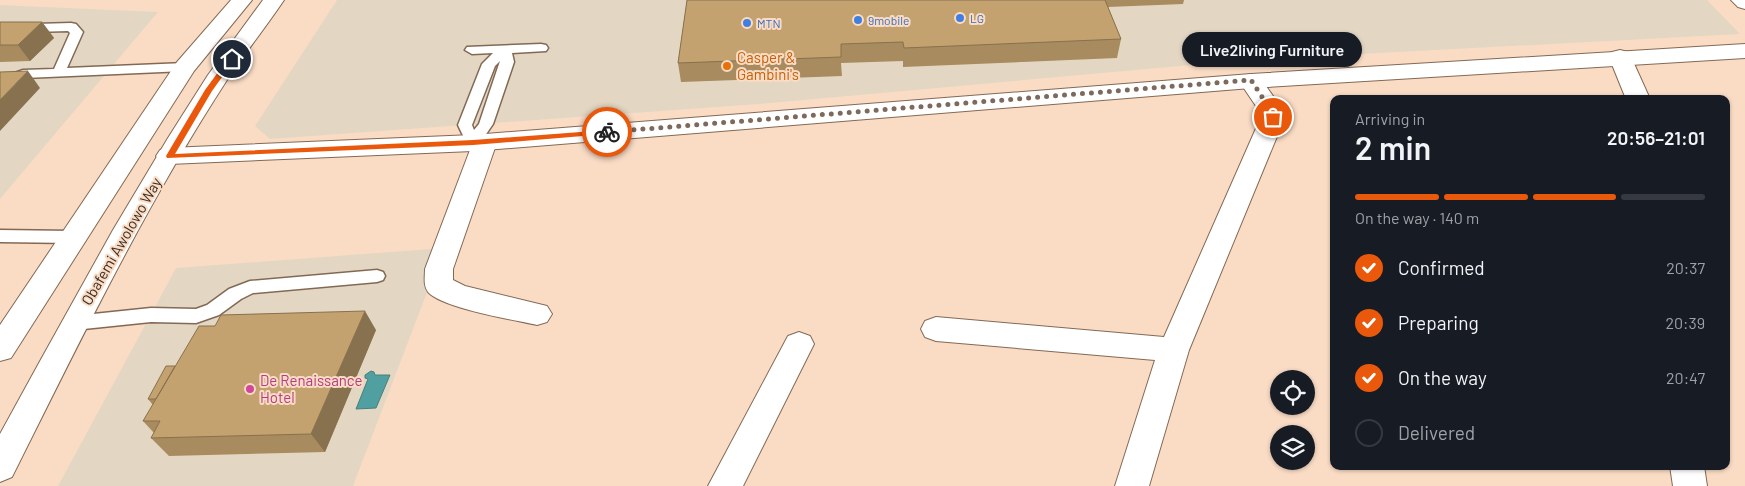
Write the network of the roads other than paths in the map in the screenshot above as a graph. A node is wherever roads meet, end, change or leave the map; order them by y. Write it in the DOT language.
graph roads {
  1 [pos="242,0"];
  2 [pos="1741,0"];
  3 [pos="1745,3"];
  4 [pos="275,4"];
  5 [pos="0,29"];
  6 [pos="541,48"];
  7 [pos="505,49"];
  8 [pos="472,50"];
  9 [pos="1745,51"];
  10 [pos="1620,58"];
  11 [pos="185,67"];
  12 [pos="59,72"];
  13 [pos="0,73"];
  14 [pos="23,74"];
  15 [pos="1251,80"];
  16 [pos="0,82"];
  17 [pos="1636,95"];
  18 [pos="479,142"];
  19 [pos="169,156"];
  20 [pos="0,236"];
  21 [pos="72,237"];
  22 [pos="377,276"];
  23 [pos="537,314"];
  24 [pos="74,323"];
  25 [pos="936,329"];
  26 [pos="799,344"];
  27 [pos="0,349"];
  28 [pos="1174,350"];
  29 [pos="0,466"];
  30 [pos="1688,470"];
  31 [pos="724,486"];
  32 [pos="1132,486"];
  33 [pos="1690,486"];
  1 -- 11 [label="street"];
  2 -- 3 [label="street"];
  4 -- 19 [label="street, Obafemi Awolowo Way"];
  5 -- 12 [label="lane"];
  6 -- 7 [label="lane"];
  7 -- 8 [label="lane"];
  7 -- 18 [label="lane"];
  9 -- 10 [label="street"];
  10 -- 15 [label="street"];
  10 -- 17 [label="street"];
  11 -- 12 [label="lane"];
  11 -- 21 [label="street"];
  12 -- 14 [label="lane"];
  13 -- 14 [label="lane"];
  14 -- 16 [label="lane"];
  15 -- 18 [label="street"];
  15 -- 28 [label="street"];
  18 -- 19 [label="street"];
  18 -- 23 [label="street"];
  19 -- 24 [label="street, Obafemi Awolowo Way"];
  20 -- 21 [label="lane"];
  21 -- 27 [label="street"];
  22 -- 24 [label="lane"];
  24 -- 29 [label="street, Obafemi Awolowo Way"];
  25 -- 28 [label="street"];
  26 -- 31 [label="street"];
  28 -- 32 [label="street"];
  30 -- 33 [label="street"];
}
